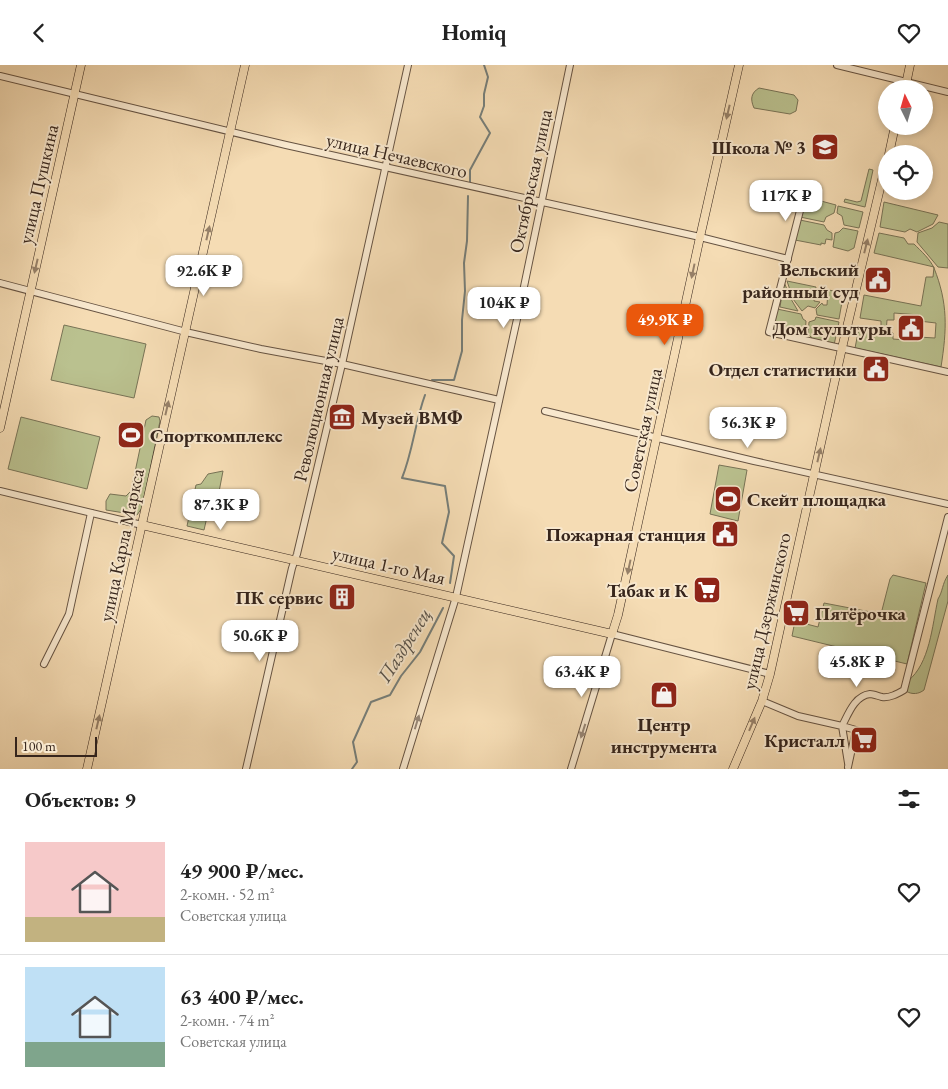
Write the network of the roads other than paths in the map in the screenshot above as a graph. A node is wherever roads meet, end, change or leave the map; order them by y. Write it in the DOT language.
graph roads {
  1 [pos="81,65"];
  2 [pos="245,65"];
  3 [pos="408,65"];
  4 [pos="570,65"];
  5 [pos="739,65"];
  6 [pos="836,65"];
  7 [pos="910,65"];
  8 [pos="0,76"];
  9 [pos="888,80"];
  10 [pos="906,80"];
  11 [pos="933,89"];
  12 [pos="948,91"];
  13 [pos="75,93"];
  14 [pos="230,132"];
  15 [pos="386,167"];
  16 [pos="805,191"];
  17 [pos="878,197"];
  18 [pos="540,203"];
  19 [pos="700,237"];
  20 [pos="788,259"];
  21 [pos="0,283"];
  22 [pos="31,291"];
  23 [pos="184,331"];
  24 [pos="842,349"];
  25 [pos="342,364"];
  26 [pos="948,372"];
  27 [pos="499,400"];
  28 [pos="545,411"];
  29 [pos="0,428"];
  30 [pos="656,439"];
  31 [pos="814,474"];
  32 [pos="0,491"];
  33 [pos="948,504"];
  34 [pos="91,513"];
  35 [pos="948,517"];
  36 [pos="142,525"];
  37 [pos="295,560"];
  38 [pos="456,597"];
  39 [pos="612,634"];
  40 [pos="44,664"];
  41 [pos="770,674"];
  42 [pos="762,701"];
  43 [pos="842,726"];
  44 [pos="848,768"];
  45 [pos="87,769"];
  46 [pos="246,769"];
  47 [pos="402,769"];
  48 [pos="571,769"];
  49 [pos="733,769"];
  1 -- 13 [label="main road, улица Пушкина"];
  2 -- 14 [label="main road, улица Карла Маркса"];
  3 -- 15 [label="street, Революционная улица"];
  4 -- 18 [label="street, Октябрьская улица"];
  5 -- 19 [label="main road, Советская улица, one-way"];
  6 -- 9 [label="street"];
  7 -- 10 [label="main road"];
  8 -- 13 [label="street, улица Нечаевского"];
  11 -- 12 [label="street"];
  13 -- 14 [label="street, улица Нечаевского"];
  13 -- 22 [label="main road, улица Пушкина, one-way"];
  14 -- 15 [label="street, улица Нечаевского"];
  23 -- 14 [label="main road, улица Карла Маркса, one-way"];
  15 -- 18 [label="street, улица Нечаевского"];
  15 -- 25 [label="street, Революционная улица"];
  16 -- 20 [label="street"];
  24 -- 17 [label="main road, улица Дзержинского, one-way"];
  18 -- 19 [label="street, улица Нечаевского"];
  18 -- 27 [label="street, Октябрьская улица"];
  19 -- 20 [label="street, улица Нечаевского"];
  19 -- 30 [label="main road, Советская улица, one-way"];
  20 -- 24 [label="street"];
  21 -- 22 [label="street"];
  22 -- 23 [label="street"];
  22 -- 29 [label="main road, улица Пушкина"];
  23 -- 25 [label="street"];
  36 -- 23 [label="main road, улица Карла Маркса, one-way"];
  24 -- 26 [label="street"];
  31 -- 24 [label="main road, улица Дзержинского, one-way"];
  25 -- 27 [label="street"];
  25 -- 37 [label="street, Революционная улица"];
  27 -- 38 [label="street, Октябрьская улица"];
  28 -- 30 [label="street"];
  30 -- 31 [label="street"];
  30 -- 39 [label="main road, Советская улица, one-way"];
  31 -- 33 [label="street"];
  31 -- 41 [label="main road, улица Дзержинского"];
  32 -- 34 [label="street, улица 1-го Мая"];
  34 -- 36 [label="street, улица 1-го Мая"];
  34 -- 40 [label="street"];
  35 -- 43 [label="street"];
  36 -- 37 [label="main road, улица 1-го Мая"];
  45 -- 36 [label="main road, улица Карла Маркса, one-way"];
  37 -- 38 [label="main road, улица 1-го Мая"];
  37 -- 46 [label="street, Революционная улица"];
  38 -- 39 [label="main road, улица 1-го Мая"];
  47 -- 38 [label="street, Октябрьская улица, one-way"];
  39 -- 41 [label="street, улица 1-го Мая"];
  39 -- 48 [label="street, Советская улица, one-way"];
  41 -- 42 [label="main road, улица Дзержинского"];
  42 -- 43 [label="street"];
  49 -- 42 [label="main road, улица Дзержинского, one-way"];
  43 -- 44 [label="street"];
  43 -- 44 [label="street"];
}
